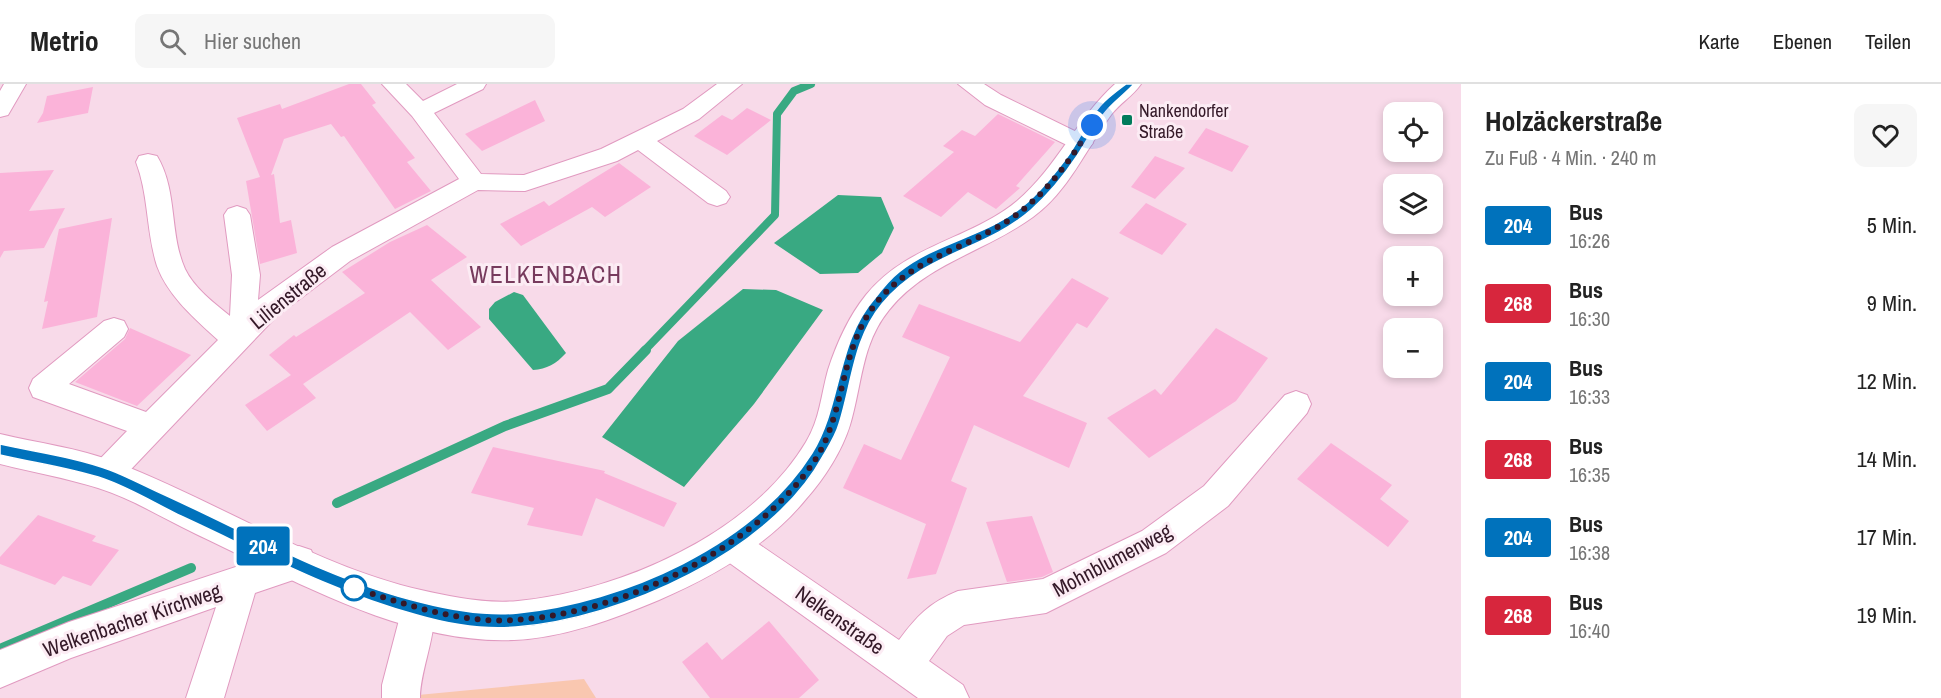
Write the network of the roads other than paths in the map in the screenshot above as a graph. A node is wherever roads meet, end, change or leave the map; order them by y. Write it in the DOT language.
graph roads {
  1 [pos="15,84"];
  2 [pos="393,84"];
  3 [pos="475,84"];
  4 [pos="731,84"];
  5 [pos="969,84"];
  6 [pos="1129,84"];
  7 [pos="1104,96"];
  8 [pos="0,110"];
  9 [pos="420,111"];
  10 [pos="640,140"];
  11 [pos="1082,142"];
  12 [pos="148,162"];
  13 [pos="474,182"];
  14 [pos="717,197"];
  15 [pos="237,215"];
  16 [pos="114,329"];
  17 [pos="241,335"];
  18 [pos="1296,404"];
  19 [pos="151,428"];
  20 [pos="0,449"];
  21 [pos="106,474"];
  22 [pos="729,543"];
  23 [pos="299,562"];
  24 [pos="241,582"];
  25 [pos="418,609"];
  26 [pos="903,665"];
  27 [pos="0,669"];
  28 [pos="205,698"];
  29 [pos="401,698"];
  30 [pos="950,698"];
  1 -- 8 [label="street"];
  2 -- 9 [label="street"];
  3 -- 9 [label="street"];
  4 -- 10 [label="street, Lilienstraße"];
  5 -- 11 [label="street"];
  6 -- 7 [label="main road"];
  7 -- 11 [label="main road"];
  9 -- 13 [label="street"];
  10 -- 13 [label="street, Lilienstraße"];
  10 -- 14 [label="street"];
  11 -- 22 [label="main road"];
  12 -- 17 [label="street"];
  13 -- 17 [label="street, Lilienstraße"];
  15 -- 17 [label="street"];
  16 -- 19 [label="street"];
  17 -- 19 [label="street, Lilienstraße"];
  18 -- 26 [label="street, Mohnblumenweg"];
  19 -- 21 [label="street, Lilienstraße"];
  20 -- 21 [label="main road"];
  21 -- 23 [label="main road"];
  22 -- 25 [label="main road"];
  22 -- 26 [label="street, Nelkenstraße"];
  23 -- 24 [label="street, Welkenbacher Kirchweg"];
  23 -- 25 [label="main road"];
  24 -- 27 [label="street, Welkenbacher Kirchweg"];
  24 -- 28 [label="street"];
  25 -- 29 [label="street"];
  26 -- 30 [label="street, Nelkenstraße"];
}
